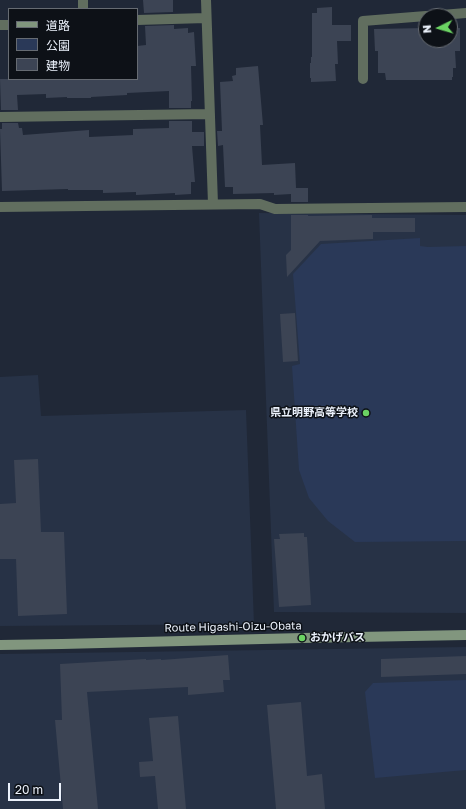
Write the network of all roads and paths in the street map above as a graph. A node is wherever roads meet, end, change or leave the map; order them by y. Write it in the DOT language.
graph roads {
  1 [pos="206,0"];
  2 [pos="418,17"];
  3 [pos="206,18"];
  4 [pos="138,20"];
  5 [pos="363,78"];
  6 [pos="210,114"];
  7 [pos="0,117"];
  8 [pos="213,204"];
  9 [pos="0,207"];
  10 [pos="466,207"];
  11 [pos="466,635"];
  12 [pos="0,645"];
  1 -- 3 [label="street"];
  2 -- 5 [label="street"];
  3 -- 4 [label="street"];
  3 -- 6 [label="street"];
  6 -- 7 [label="street"];
  6 -- 8 [label="street"];
  8 -- 9 [label="street"];
  8 -- 10 [label="street"];
  11 -- 12 [label="main road, Route Higashi-Oizu-Obata"];
}
